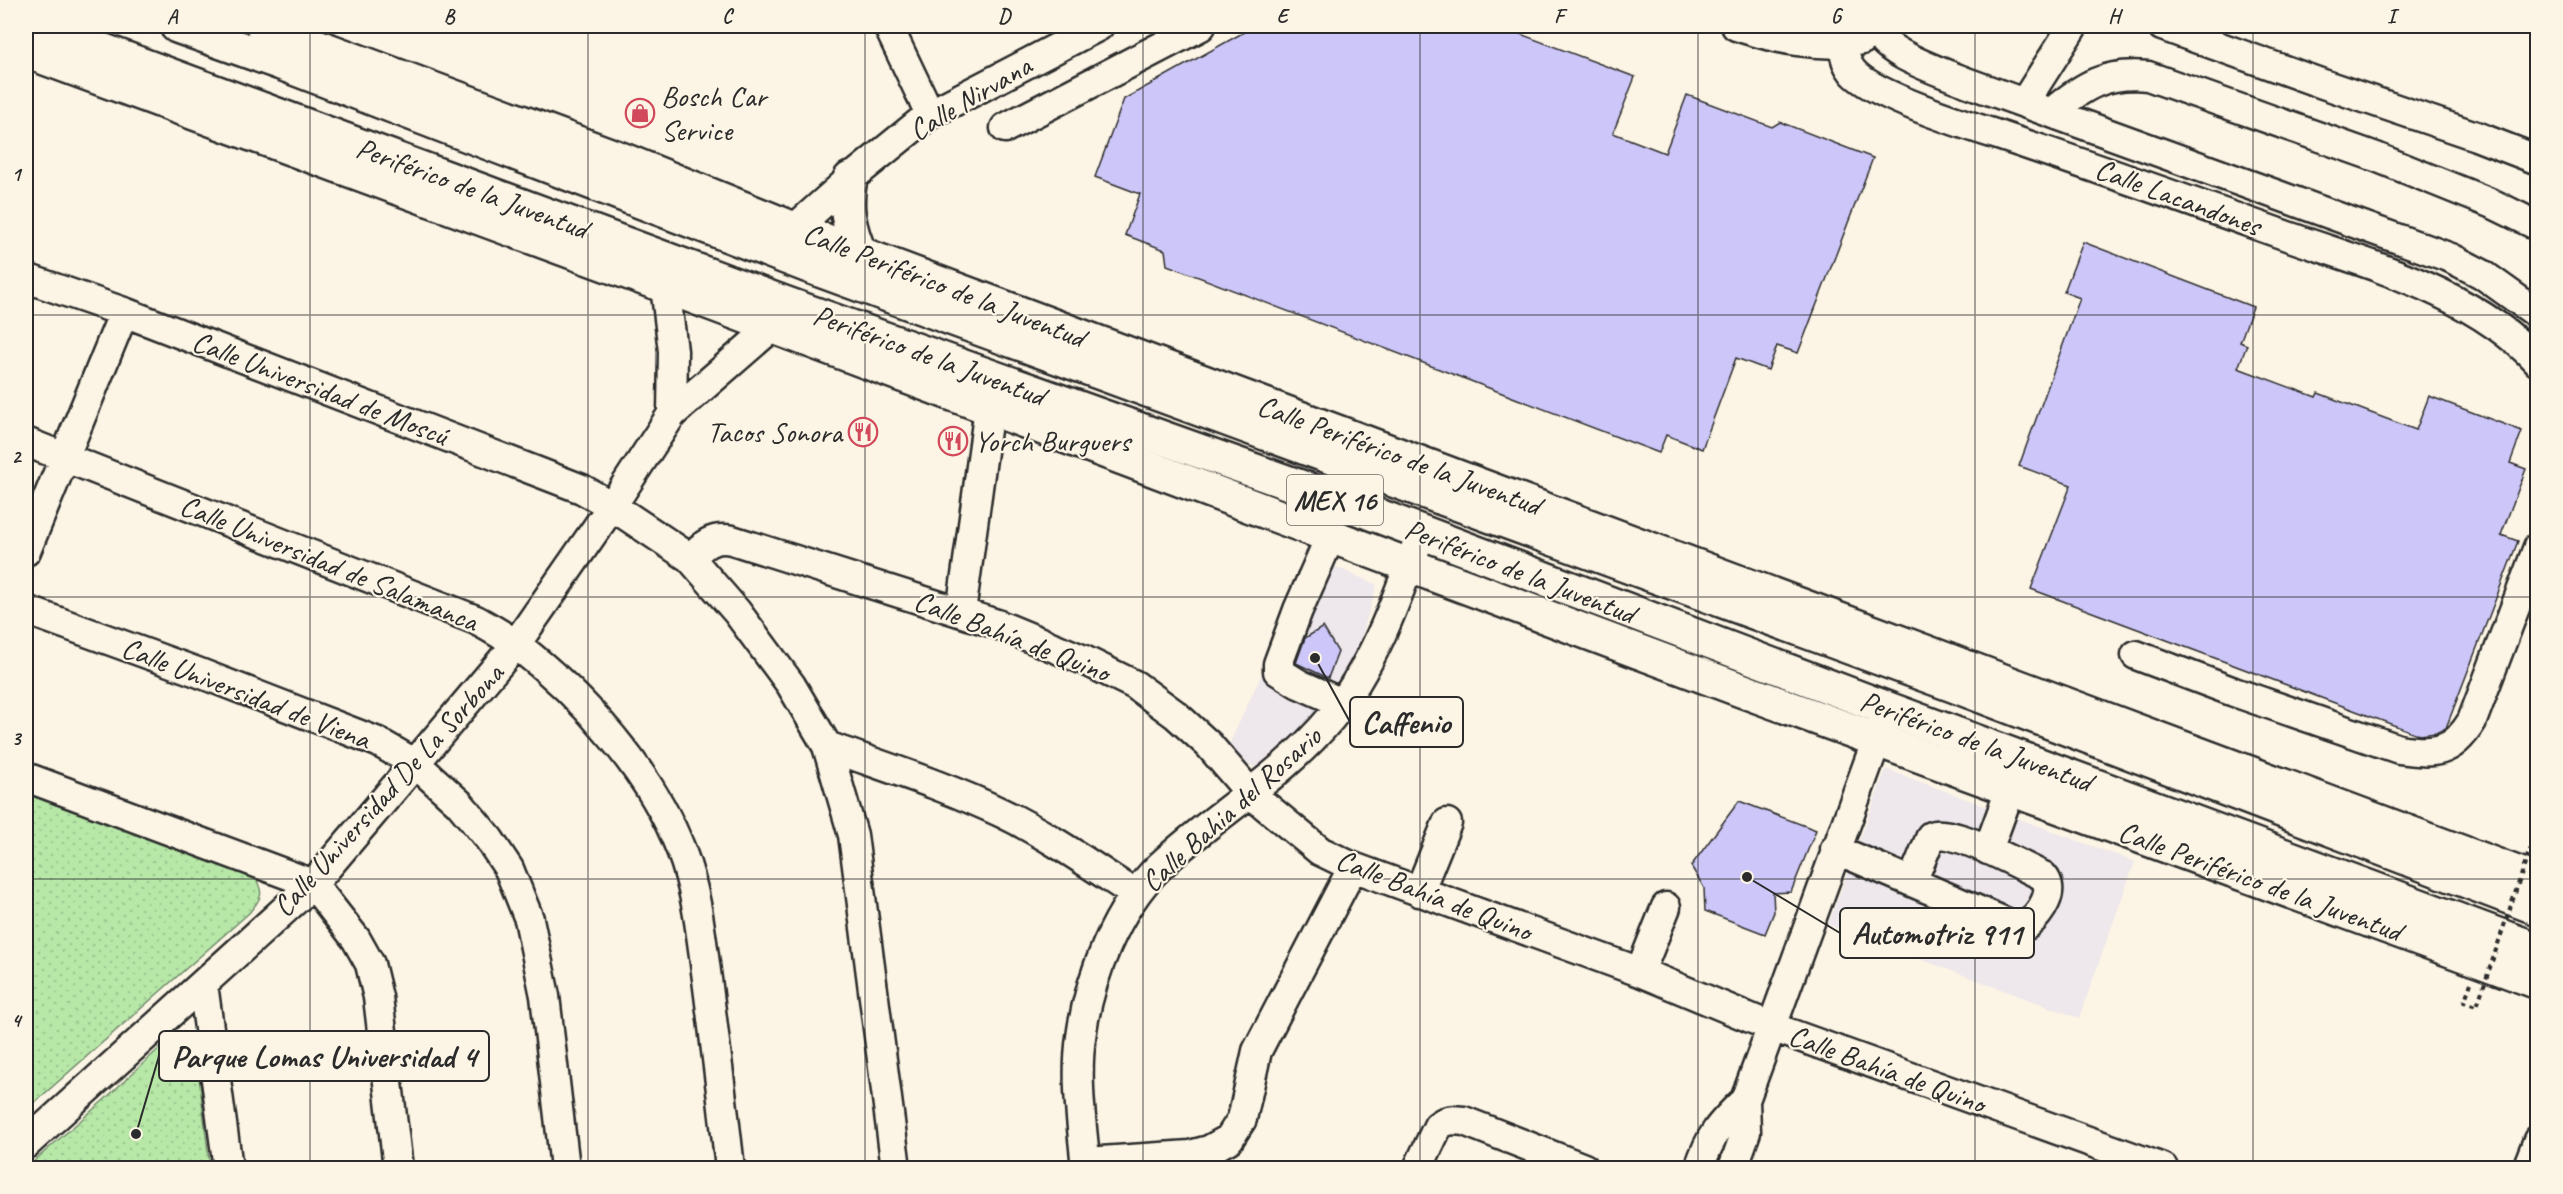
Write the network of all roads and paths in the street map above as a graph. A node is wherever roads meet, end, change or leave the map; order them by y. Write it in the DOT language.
graph roads {
  1 [pos="37,26"];
  2 [pos="177,26"];
  3 [pos="263,26"];
  4 [pos="888,26"];
  5 [pos="1099,26"];
  6 [pos="1201,26"];
  7 [pos="1736,26"];
  8 [pos="2073,26"];
  9 [pos="2162,26"];
  10 [pos="1877,31"];
  11 [pos="1846,35"];
  12 [pos="26,51"];
  13 [pos="2024,103"];
  14 [pos="494,112"];
  15 [pos="2052,112"];
  16 [pos="930,114"];
  17 [pos="2087,125"];
  18 [pos="1005,128"];
  19 [pos="2073,160"];
  20 [pos="2538,160"];
  21 [pos="2189,162"];
  22 [pos="850,179"];
  23 [pos="2180,197"];
  24 [pos="428,199"];
  25 [pos="677,214"];
  26 [pos="548,216"];
  27 [pos="2538,226"];
  28 [pos="794,229"];
  29 [pos="860,254"];
  30 [pos="670,274"];
  31 [pos="26,278"];
  32 [pos="124,312"];
  33 [pos="2538,314"];
  34 [pos="778,315"];
  35 [pos="2538,362"];
  36 [pos="989,408"];
  37 [pos="672,414"];
  38 [pos="26,442"];
  39 [pos="63,456"];
  40 [pos="612,506"];
  41 [pos="1421,533"];
  42 [pos="1331,536"];
  43 [pos="2538,547"];
  44 [pos="26,551"];
  45 [pos="690,558"];
  46 [pos="1410,564"];
  47 [pos="26,610"];
  48 [pos="961,612"];
  49 [pos="516,644"];
  50 [pos="2136,655"];
  51 [pos="1342,703"];
  52 [pos="1887,709"];
  53 [pos="1876,739"];
  54 [pos="827,746"];
  55 [pos="416,764"];
  56 [pos="26,777"];
  57 [pos="2010,790"];
  58 [pos="1251,794"];
  59 [pos="1447,823"];
  60 [pos="2538,840"];
  61 [pos="1835,849"];
  62 [pos="1988,850"];
  63 [pos="1353,867"];
  64 [pos="2538,881"];
  65 [pos="1912,882"];
  66 [pos="313,884"];
  67 [pos="1419,892"];
  68 [pos="1135,894"];
  69 [pos="1666,907"];
  70 [pos="2538,908"];
  71 [pos="2538,950"];
  72 [pos="1640,972"];
  73 [pos="2538,982"];
  74 [pos="2471,983"];
  75 [pos="203,984"];
  76 [pos="1772,1027"];
  77 [pos="1745,1100"];
  78 [pos="26,1144"];
  79 [pos="1533,1159"];
  80 [pos="1086,1165"];
  81 [pos="228,1168"];
  82 [pos="398,1168"];
  83 [pos="565,1168"];
  84 [pos="730,1168"];
  85 [pos="896,1168"];
  86 [pos="1419,1168"];
  87 [pos="1584,1168"];
  88 [pos="1699,1168"];
  89 [pos="1733,1168"];
  90 [pos="2163,1168"];
  1 -- 26 [label="main road, Periférico de la Juventud / MEX 16"];
  2 -- 25 [label="main road, Periférico de la Juventud / MEX 16"];
  3 -- 14 [label="main road, Calle Periférico de la Juventud"];
  4 -- 16 [label="street"];
  5 -- 16 [label="street, Calle Nirvana"];
  6 -- 18 [label="street"];
  7 -- 11 [label="street"];
  8 -- 13 [label="street"];
  9 -- 20 [label="street"];
  10 -- 11 [label="street"];
  10 -- 13 [label="street, Calle Lacandones"];
  11 -- 19 [label="street, Calle Lacandones"];
  12 -- 24 [label="main road"];
  13 -- 15 [label="street, Calle Lacandones"];
  14 -- 25 [label="main road"];
  14 -- 28 [label="main road, Calle Periférico de la Juventud"];
  15 -- 17 [label="street, Calle Lacandones"];
  15 -- 27 [label="street"];
  16 -- 22 [label="street, Calle Nirvana"];
  17 -- 19 [label="street"];
  17 -- 21 [label="street, Calle Lacandones"];
  19 -- 23 [label="street, Calle Lacandones"];
  21 -- 23 [label="street"];
  21 -- 33 [label="street, Calle Lacandones"];
  22 -- 28 [label="street, Calle Nirvana"];
  22 -- 29 [label="main road"];
  23 -- 35 [label="street, Calle Lacandones"];
  24 -- 26 [label="main road"];
  24 -- 30 [label="main road"];
  25 -- 70 [label="main road, Periférico de la Juventud / MEX 16"];
  26 -- 30 [label="main road, Periférico de la Juventud / MEX 16"];
  28 -- 29 [label="main road, Calle Periférico de la Juventud"];
  29 -- 64 [label="main road, Calle Periférico de la Juventud"];
  30 -- 34 [label="main road, Periférico de la Juventud / MEX 16"];
  30 -- 37 [label="street"];
  31 -- 32 [label="street, Calle Universidad de Moscú"];
  32 -- 39 [label="street"];
  32 -- 40 [label="street, Calle Universidad de Moscú"];
  34 -- 36 [label="main road, Calle Periférico de la Juventud"];
  34 -- 37 [label="street, Calle Universidad De La Sorbona"];
  34 -- 41 [label="main road, Periférico de la Juventud / MEX 16"];
  36 -- 42 [label="main road, Calle Periférico de la Juventud"];
  36 -- 48 [label="street"];
  37 -- 40 [label="street, Calle Universidad De La Sorbona"];
  38 -- 39 [label="street, Calle Universidad de Salamanca"];
  39 -- 44 [label="street"];
  39 -- 49 [label="street, Calle Universidad de Salamanca"];
  40 -- 45 [label="street, Calle Universidad de Moscú"];
  40 -- 49 [label="street, Calle Universidad De La Sorbona"];
  41 -- 46 [label="street, Calle Bahia del Rosario"];
  41 -- 52 [label="main road, Periférico de la Juventud / MEX 16"];
  42 -- 46 [label="main road, Calle Periférico de la Juventud"];
  42 -- 51 [label="street"];
  43 -- 50 [label="street"];
  45 -- 48 [label="street, Calle Bahía de Quino"];
  45 -- 54 [label="street, Calle Universidad de Moscú"];
  46 -- 51 [label="street, Calle Bahia del Rosario"];
  46 -- 53 [label="main road, Calle Periférico de la Juventud"];
  47 -- 55 [label="street, Calle Universidad de Viena"];
  48 -- 58 [label="street, Calle Bahía de Quino"];
  49 -- 55 [label="street, Calle Universidad De La Sorbona"];
  49 -- 84 [label="street, Calle Universidad de Salamanca"];
  51 -- 58 [label="street, Calle Bahia del Rosario"];
  52 -- 53 [label="street"];
  52 -- 71 [label="main road, Periférico de la Juventud / MEX 16"];
  53 -- 57 [label="main road, Calle Periférico de la Juventud"];
  53 -- 61 [label="street"];
  54 -- 68 [label="street"];
  54 -- 85 [label="street, Calle Universidad de Moscú"];
  55 -- 66 [label="street, Calle Universidad De La Sorbona"];
  55 -- 83 [label="street, Calle Universidad de Viena"];
  56 -- 66 [label="street"];
  57 -- 62 [label="street"];
  57 -- 73 [label="main road, Calle Periférico de la Juventud"];
  58 -- 63 [label="street, Calle Bahía de Quino"];
  58 -- 68 [label="street, Calle Bahia del Rosario"];
  59 -- 67 [label="street"];
  60 -- 74 [label="path, bridge"];
  61 -- 65 [label="street"];
  61 -- 76 [label="street"];
  62 -- 65 [label="street"];
  62 -- 65 [label="street"];
  63 -- 67 [label="street, Calle Bahía de Quino"];
  63 -- 80 [label="street"];
  66 -- 75 [label="street, Calle Universidad De La Sorbona"];
  66 -- 82 [label="street"];
  67 -- 72 [label="street, Calle Bahía de Quino"];
  68 -- 80 [label="street, Calle Bahia del Rosario"];
  69 -- 72 [label="street"];
  72 -- 76 [label="street, Calle Bahía de Quino"];
  75 -- 78 [label="street, Calle Universidad De La Sorbona"];
  75 -- 81 [label="street"];
  76 -- 77 [label="street"];
  76 -- 90 [label="street, Calle Bahía de Quino"];
  77 -- 88 [label="street"];
  77 -- 89 [label="street"];
  79 -- 86 [label="street"];
  79 -- 87 [label="street"];
}
